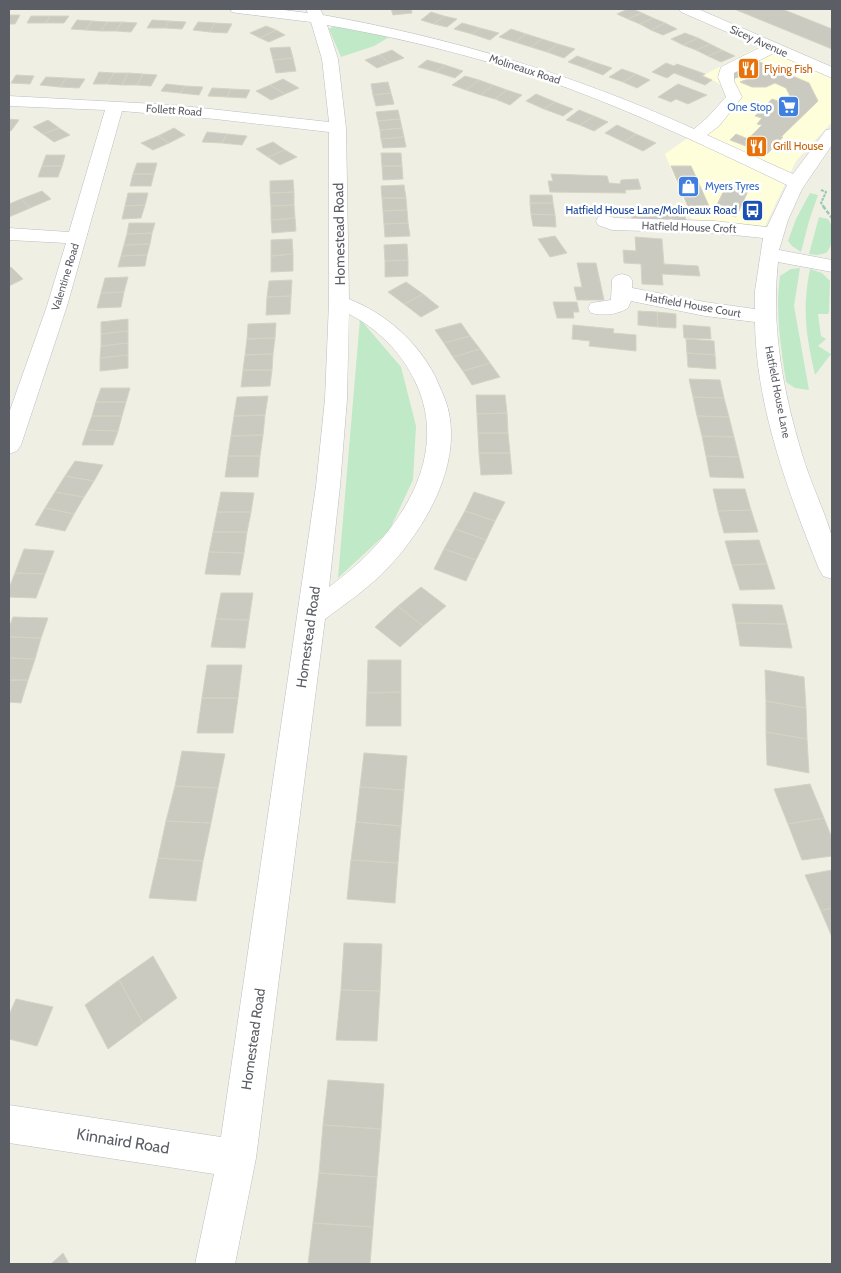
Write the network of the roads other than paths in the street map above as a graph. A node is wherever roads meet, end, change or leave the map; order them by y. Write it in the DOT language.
graph roads {
  1 [pos="237,9"];
  2 [pos="691,10"];
  3 [pos="319,12"];
  4 [pos="774,47"];
  5 [pos="832,73"];
  6 [pos="9,101"];
  7 [pos="115,106"];
  8 [pos="338,128"];
  9 [pos="832,134"];
  10 [pos="696,135"];
  11 [pos="796,182"];
  12 [pos="588,232"];
  13 [pos="9,234"];
  14 [pos="77,238"];
  15 [pos="772,244"];
  16 [pos="832,266"];
  17 [pos="339,302"];
  18 [pos="598,308"];
  19 [pos="765,317"];
  20 [pos="16,405"];
  21 [pos="9,445"];
  22 [pos="832,569"];
  23 [pos="312,613"];
  24 [pos="9,1124"];
  25 [pos="237,1158"];
  26 [pos="215,1264"];
  1 -- 3 [label="street, Molineaux Road"];
  2 -- 4 [label="street, Sicey Avenue"];
  3 -- 8 [label="street, Homestead Road"];
  3 -- 10 [label="street, Molineaux Road"];
  4 -- 5 [label="street, Sicey Avenue"];
  4 -- 10 [label="street"];
  6 -- 7 [label="street, Follett Road"];
  7 -- 8 [label="street, Follett Road"];
  7 -- 14 [label="street, Valentine Road"];
  8 -- 17 [label="street, Homestead Road"];
  9 -- 11 [label="street, Hatfield House Lane"];
  10 -- 11 [label="street, Molineaux Road"];
  11 -- 15 [label="street, Hatfield House Lane"];
  12 -- 15 [label="street, Hatfield House Croft"];
  13 -- 14 [label="street"];
  14 -- 20 [label="street, Valentine Road"];
  15 -- 16 [label="street, Hatfield House Croft"];
  15 -- 19 [label="street, Hatfield House Lane"];
  17 -- 23 [label="street, Homestead Road"];
  17 -- 23 [label="street"];
  18 -- 19 [label="street, Hatfield House Court"];
  19 -- 22 [label="street, Hatfield House Lane"];
  20 -- 21 [label="street, Valentine Road"];
  23 -- 25 [label="street, Homestead Road"];
  24 -- 25 [label="street, Kinnaird Road"];
  25 -- 26 [label="street, Homestead Road"];
}
